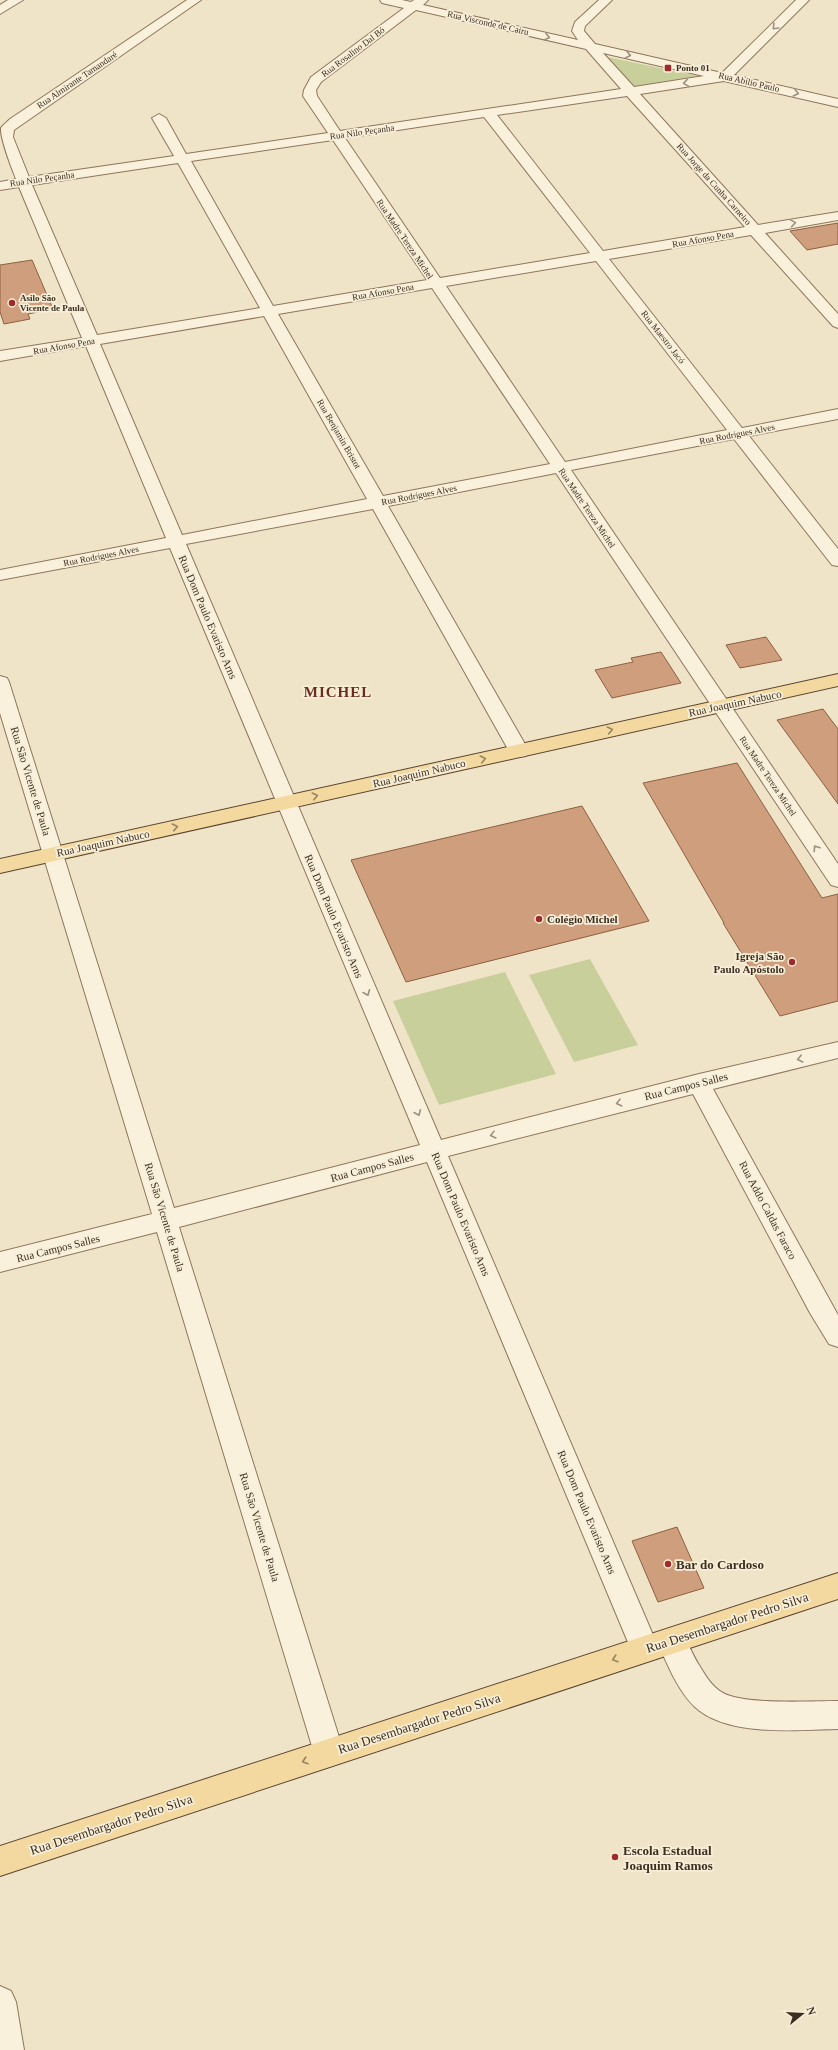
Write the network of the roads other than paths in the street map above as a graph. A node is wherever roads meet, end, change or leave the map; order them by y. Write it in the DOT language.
graph roads {
  1 [pos="17,0"];
  2 [pos="195,0"];
  3 [pos="386,0"];
  4 [pos="606,0"];
  5 [pos="803,0"];
  6 [pos="418,3"];
  7 [pos="0,10"];
  8 [pos="590,46"];
  9 [pos="725,77"];
  10 [pos="631,92"];
  11 [pos="838,103"];
  12 [pos="488,113"];
  13 [pos="159,118"];
  14 [pos="336,136"];
  15 [pos="182,158"];
  16 [pos="24,182"];
  17 [pos="0,186"];
  18 [pos="838,216"];
  19 [pos="755,230"];
  20 [pos="600,256"];
  21 [pos="435,284"];
  22 [pos="269,311"];
  23 [pos="838,323"];
  24 [pos="91,341"];
  25 [pos="0,356"];
  26 [pos="838,414"];
  27 [pos="738,434"];
  28 [pos="560,468"];
  29 [pos="378,503"];
  30 [pos="176,542"];
  31 [pos="838,561"];
  32 [pos="0,575"];
  33 [pos="838,680"];
  34 [pos="0,682"];
  35 [pos="720,706"];
  36 [pos="519,751"];
  37 [pos="286,802"];
  38 [pos="53,854"];
  39 [pos="0,866"];
  40 [pos="838,880"];
  41 [pos="838,1050"];
  42 [pos="699,1083"];
  43 [pos="434,1150"];
  44 [pos="166,1221"];
  45 [pos="0,1262"];
  46 [pos="838,1336"];
  47 [pos="838,1586"];
  48 [pos="671,1640"];
  49 [pos="645,1649"];
  50 [pos="838,1715"];
  51 [pos="329,1753"];
  52 [pos="0,1861"];
  53 [pos="0,2002"];
  54 [pos="8,2050"];
  1 -- 7 [label="street"];
  2 -- 16 [label="street, Rua Almirante Tamandaré"];
  3 -- 6 [label="street, Rua Visconde de Cairu"];
  4 -- 8 [label="street, Rua Jorge da Cunha Carneiro"];
  5 -- 9 [label="street, one-way"];
  6 -- 8 [label="street, Rua Visconde de Cairu, one-way"];
  6 -- 14 [label="street, Rua Rosalino Dal Bó"];
  8 -- 9 [label="street, Rua Abílio Paulo, one-way"];
  8 -- 10 [label="street, Rua Jorge da Cunha Carneiro"];
  9 -- 10 [label="street, Rua Nilo Peçanha, one-way"];
  9 -- 11 [label="street, Rua Abílio Paulo, one-way"];
  10 -- 12 [label="street, Rua Nilo Peçanha"];
  10 -- 19 [label="street, Rua Jorge da Cunha Carneiro"];
  12 -- 14 [label="street, Rua Nilo Peçanha"];
  12 -- 20 [label="street, Rua Maestro Jacó"];
  13 -- 15 [label="street, Rua Benjamin Bristot"];
  14 -- 15 [label="street, Rua Nilo Peçanha"];
  14 -- 21 [label="street, Rua Madre Tereza Michel"];
  15 -- 16 [label="street, Rua Nilo Peçanha"];
  15 -- 22 [label="street, Rua Benjamin Bristot"];
  16 -- 17 [label="street, Rua Nilo Peçanha"];
  16 -- 24 [label="street, Rua Dom Paulo Evaristo Arns"];
  19 -- 18 [label="street, Rua Afonso Pena, one-way"];
  19 -- 20 [label="street, Rua Afonso Pena"];
  19 -- 23 [label="street, Rua Jorge da Cunha Carneiro"];
  20 -- 21 [label="street, Rua Afonso Pena"];
  20 -- 27 [label="street, Rua Maestro Jacó"];
  21 -- 22 [label="street, Rua Afonso Pena"];
  21 -- 28 [label="street, Rua Madre Tereza Michel"];
  22 -- 24 [label="street, Rua Afonso Pena"];
  22 -- 29 [label="street, Rua Benjamin Bristot"];
  24 -- 25 [label="street, Rua Afonso Pena"];
  24 -- 30 [label="street, Rua Dom Paulo Evaristo Arns"];
  26 -- 27 [label="street, Rua Rodrigues Alves"];
  27 -- 28 [label="street, Rua Rodrigues Alves"];
  27 -- 31 [label="street, Rua Maestro Jacó"];
  28 -- 29 [label="street, Rua Rodrigues Alves"];
  28 -- 35 [label="street, Rua Madre Tereza Michel"];
  29 -- 30 [label="street, Rua Rodrigues Alves"];
  29 -- 36 [label="street, Rua Benjamin Bristot"];
  30 -- 32 [label="street, Rua Rodrigues Alves"];
  30 -- 37 [label="street, Rua Dom Paulo Evaristo Arns"];
  33 -- 35 [label="main road, Rua Joaquim Nabuco"];
  34 -- 38 [label="street, Rua São Vicente de Paula"];
  36 -- 35 [label="main road, Rua Joaquim Nabuco, one-way"];
  40 -- 35 [label="street, Rua Madre Tereza Michel, one-way"];
  37 -- 36 [label="main road, Rua Joaquim Nabuco, one-way"];
  38 -- 37 [label="main road, Rua Joaquim Nabuco, one-way"];
  37 -- 43 [label="street, Rua Dom Paulo Evaristo Arns, one-way"];
  38 -- 39 [label="main road, Rua Joaquim Nabuco"];
  38 -- 44 [label="street, Rua São Vicente de Paula"];
  41 -- 42 [label="street, Rua Campos Salles, one-way"];
  42 -- 43 [label="street, Rua Campos Salles, one-way"];
  42 -- 46 [label="street, Rua Addo Caldas Faraco"];
  43 -- 44 [label="street, Rua Campos Salles"];
  43 -- 49 [label="street, Rua Dom Paulo Evaristo Arns"];
  44 -- 45 [label="street, Rua Campos Salles"];
  44 -- 51 [label="street, Rua São Vicente de Paula"];
  47 -- 48 [label="main road, Rua Desembargador Pedro Silva"];
  48 -- 49 [label="main road, Rua Desembargador Pedro Silva"];
  48 -- 50 [label="street"];
  49 -- 51 [label="main road, Rua Desembargador Pedro Silva, one-way"];
  51 -- 52 [label="main road, Rua Desembargador Pedro Silva, one-way"];
  53 -- 54 [label="street"];
}
